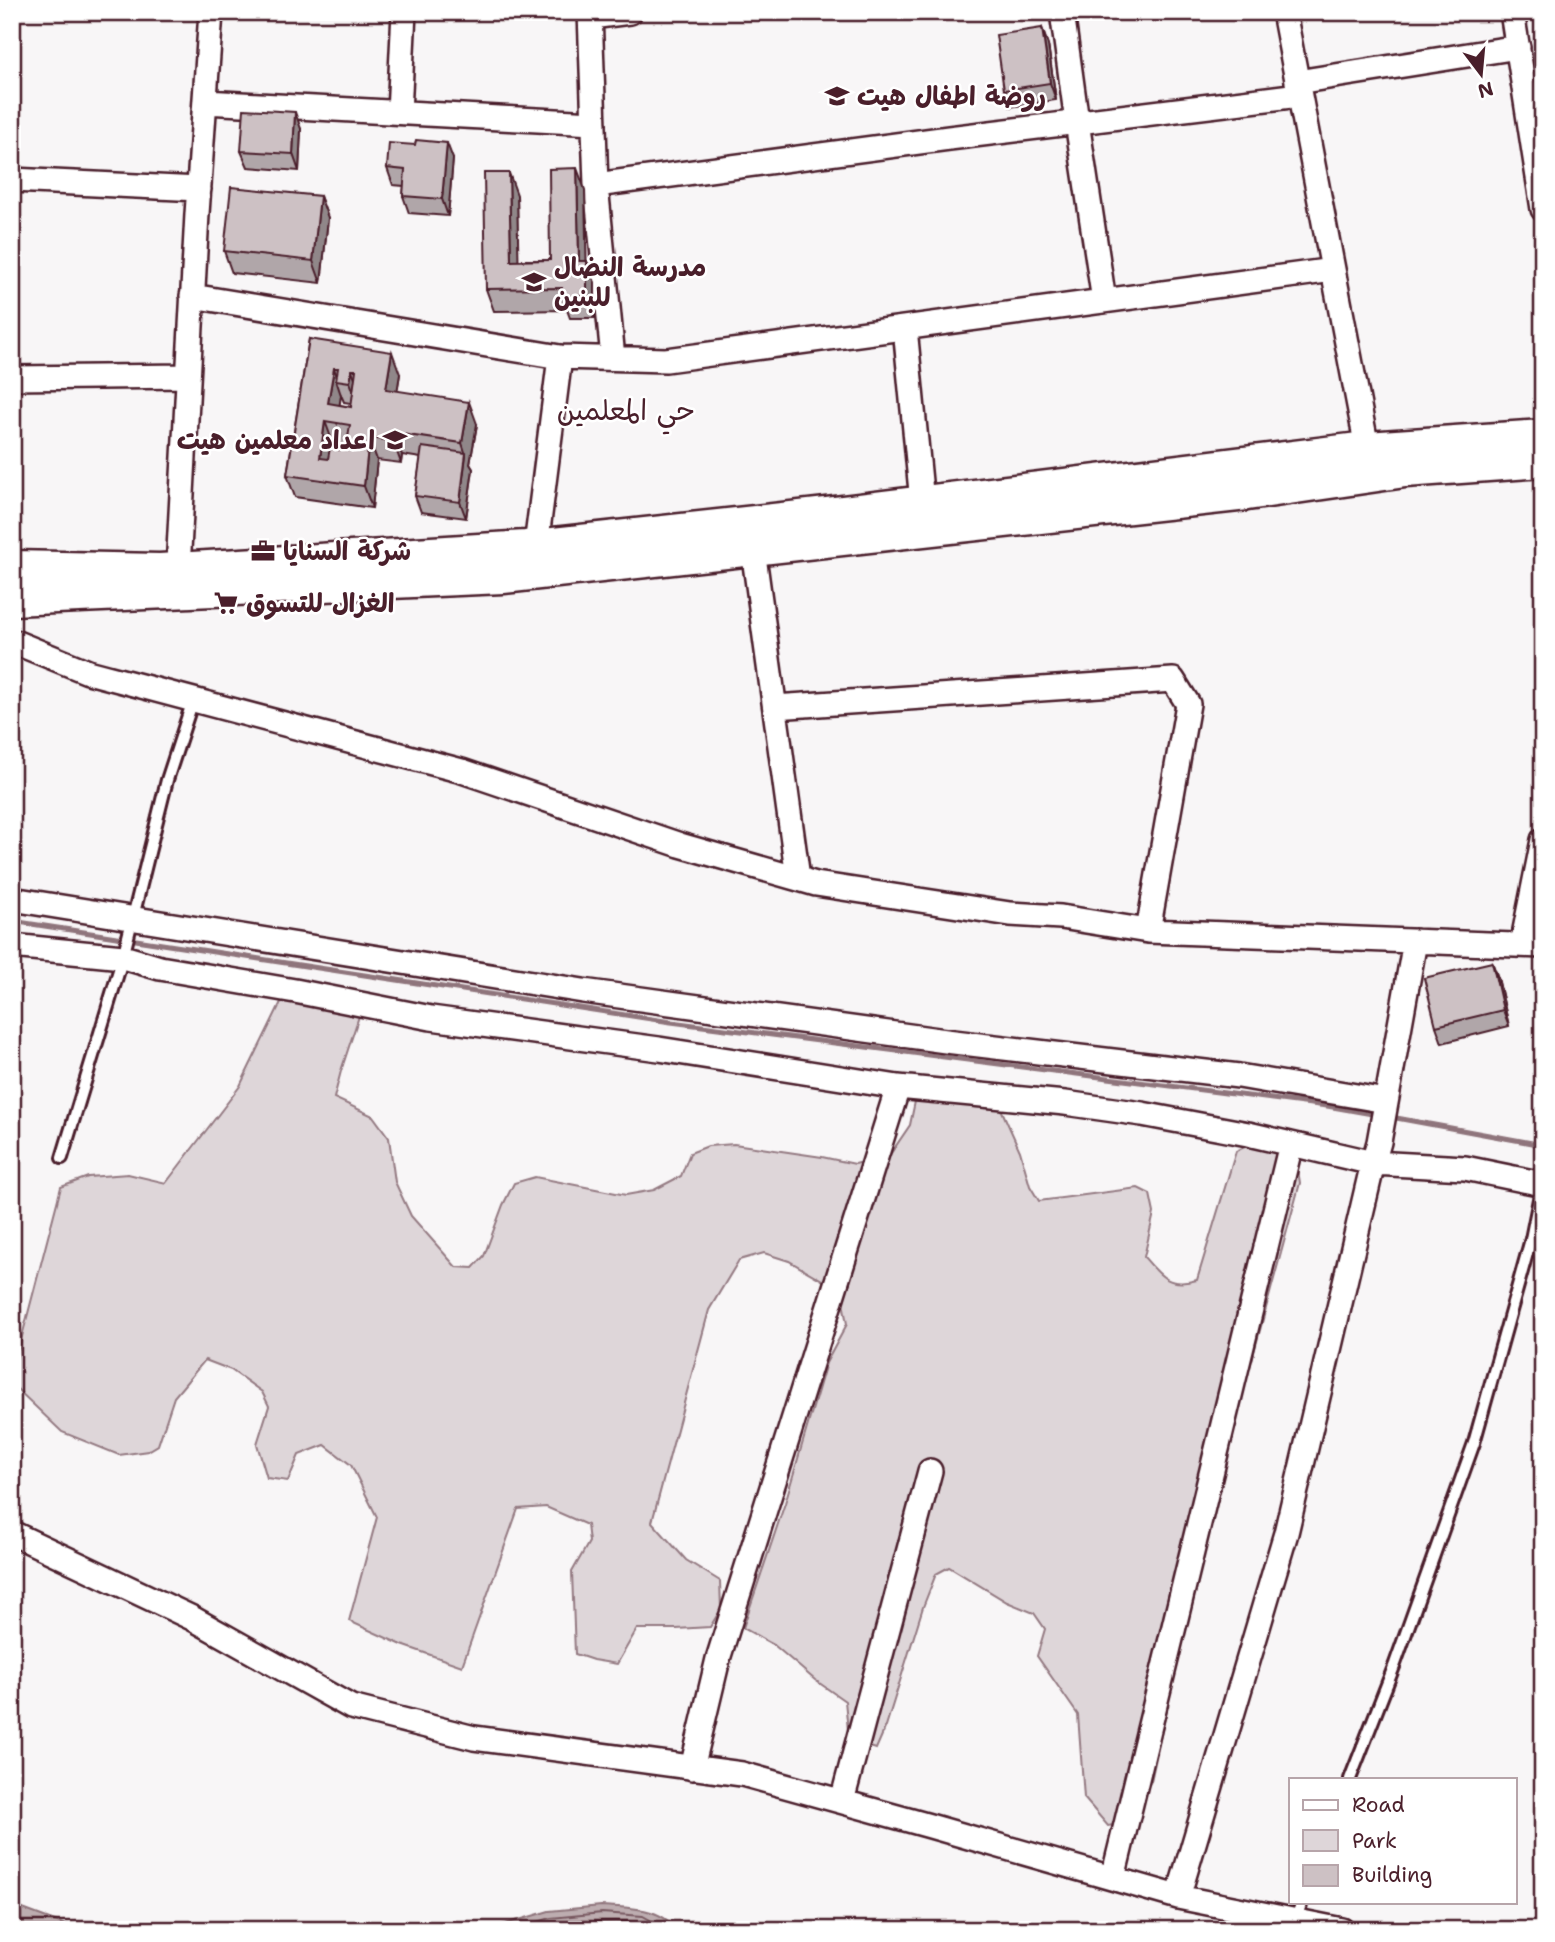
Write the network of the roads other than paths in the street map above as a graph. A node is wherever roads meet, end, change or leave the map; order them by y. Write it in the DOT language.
graph roads {
  1 [pos="211,12"];
  2 [pos="404,12"];
  3 [pos="630,12"];
  4 [pos="1062,12"];
  5 [pos="1284,12"];
  6 [pos="1513,12"];
  7 [pos="591,15"];
  8 [pos="1518,47"];
  9 [pos="1298,89"];
  10 [pos="205,102"];
  11 [pos="400,113"];
  12 [pos="1077,122"];
  13 [pos="594,123"];
  14 [pos="12,180"];
  15 [pos="596,185"];
  16 [pos="198,189"];
  17 [pos="1543,209"];
  18 [pos="1333,270"];
  19 [pos="192,296"];
  20 [pos="1104,301"];
  21 [pos="905,328"];
  22 [pos="560,357"];
  23 [pos="613,358"];
  24 [pos="188,376"];
  25 [pos="12,377"];
  26 [pos="1543,436"];
  27 [pos="1367,448"];
  28 [pos="1543,461"];
  29 [pos="922,502"];
  30 [pos="536,546"];
  31 [pos="753,549"];
  32 [pos="12,567"];
  33 [pos="178,569"];
  34 [pos="12,600"];
  35 [pos="12,641"];
  36 [pos="193,700"];
  37 [pos="775,707"];
  38 [pos="1543,840"];
  39 [pos="798,878"];
  40 [pos="12,899"];
  41 [pos="133,919"];
  42 [pos="1148,931"];
  43 [pos="1415,941"];
  44 [pos="12,946"];
  45 [pos="1532,946"];
  46 [pos="123,957"];
  47 [pos="898,1087"];
  48 [pos="1386,1105"];
  49 [pos="1291,1144"];
  50 [pos="1376,1153"];
  51 [pos="62,1158"];
  52 [pos="1543,1184"];
  53 [pos="930,1471"];
  54 [pos="12,1533"];
  55 [pos="692,1768"];
  56 [pos="1350,1778"];
  57 [pos="842,1801"];
  58 [pos="1113,1878"];
  59 [pos="1178,1897"];
  60 [pos="1299,1911"];
  61 [pos="1342,1930"];
  1 -- 10 [label="street"];
  2 -- 11 [label="street"];
  3 -- 7 [label="street"];
  4 -- 12 [label="street"];
  5 -- 9 [label="street"];
  6 -- 8 [label="street"];
  7 -- 13 [label="street"];
  8 -- 9 [label="street"];
  8 -- 17 [label="street"];
  9 -- 12 [label="street"];
  9 -- 18 [label="street"];
  10 -- 11 [label="street"];
  10 -- 16 [label="street"];
  11 -- 13 [label="street"];
  12 -- 15 [label="street"];
  12 -- 20 [label="street"];
  13 -- 15 [label="street"];
  14 -- 16 [label="street"];
  15 -- 23 [label="street"];
  16 -- 19 [label="street"];
  18 -- 20 [label="street"];
  18 -- 27 [label="street"];
  19 -- 22 [label="street"];
  19 -- 24 [label="street"];
  20 -- 21 [label="street"];
  21 -- 23 [label="street"];
  21 -- 29 [label="street"];
  22 -- 23 [label="street"];
  22 -- 30 [label="street"];
  24 -- 25 [label="street"];
  24 -- 33 [label="street"];
  26 -- 27 [label="main road"];
  27 -- 29 [label="main road"];
  28 -- 31 [label="main road"];
  29 -- 30 [label="main road"];
  30 -- 33 [label="main road"];
  31 -- 34 [label="main road"];
  31 -- 37 [label="street"];
  32 -- 33 [label="main road"];
  35 -- 36 [label="street"];
  36 -- 39 [label="street"];
  36 -- 41 [label="lane"];
  37 -- 39 [label="street"];
  37 -- 42 [label="street"];
  38 -- 45 [label="street"];
  39 -- 42 [label="street"];
  40 -- 41 [label="street"];
  41 -- 46 [label="lane"];
  41 -- 48 [label="street"];
  42 -- 43 [label="street"];
  43 -- 45 [label="street"];
  43 -- 48 [label="street"];
  44 -- 46 [label="street"];
  46 -- 47 [label="street"];
  46 -- 51 [label="lane"];
  47 -- 49 [label="street"];
  47 -- 55 [label="street"];
  48 -- 50 [label="street"];
  49 -- 50 [label="street"];
  49 -- 58 [label="street"];
  50 -- 52 [label="street"];
  50 -- 59 [label="street"];
  52 -- 56 [label="lane"];
  53 -- 57 [label="street"];
  54 -- 55 [label="street"];
  55 -- 57 [label="street"];
  57 -- 58 [label="street"];
  58 -- 59 [label="street"];
  59 -- 60 [label="street"];
  60 -- 61 [label="street"];
}
